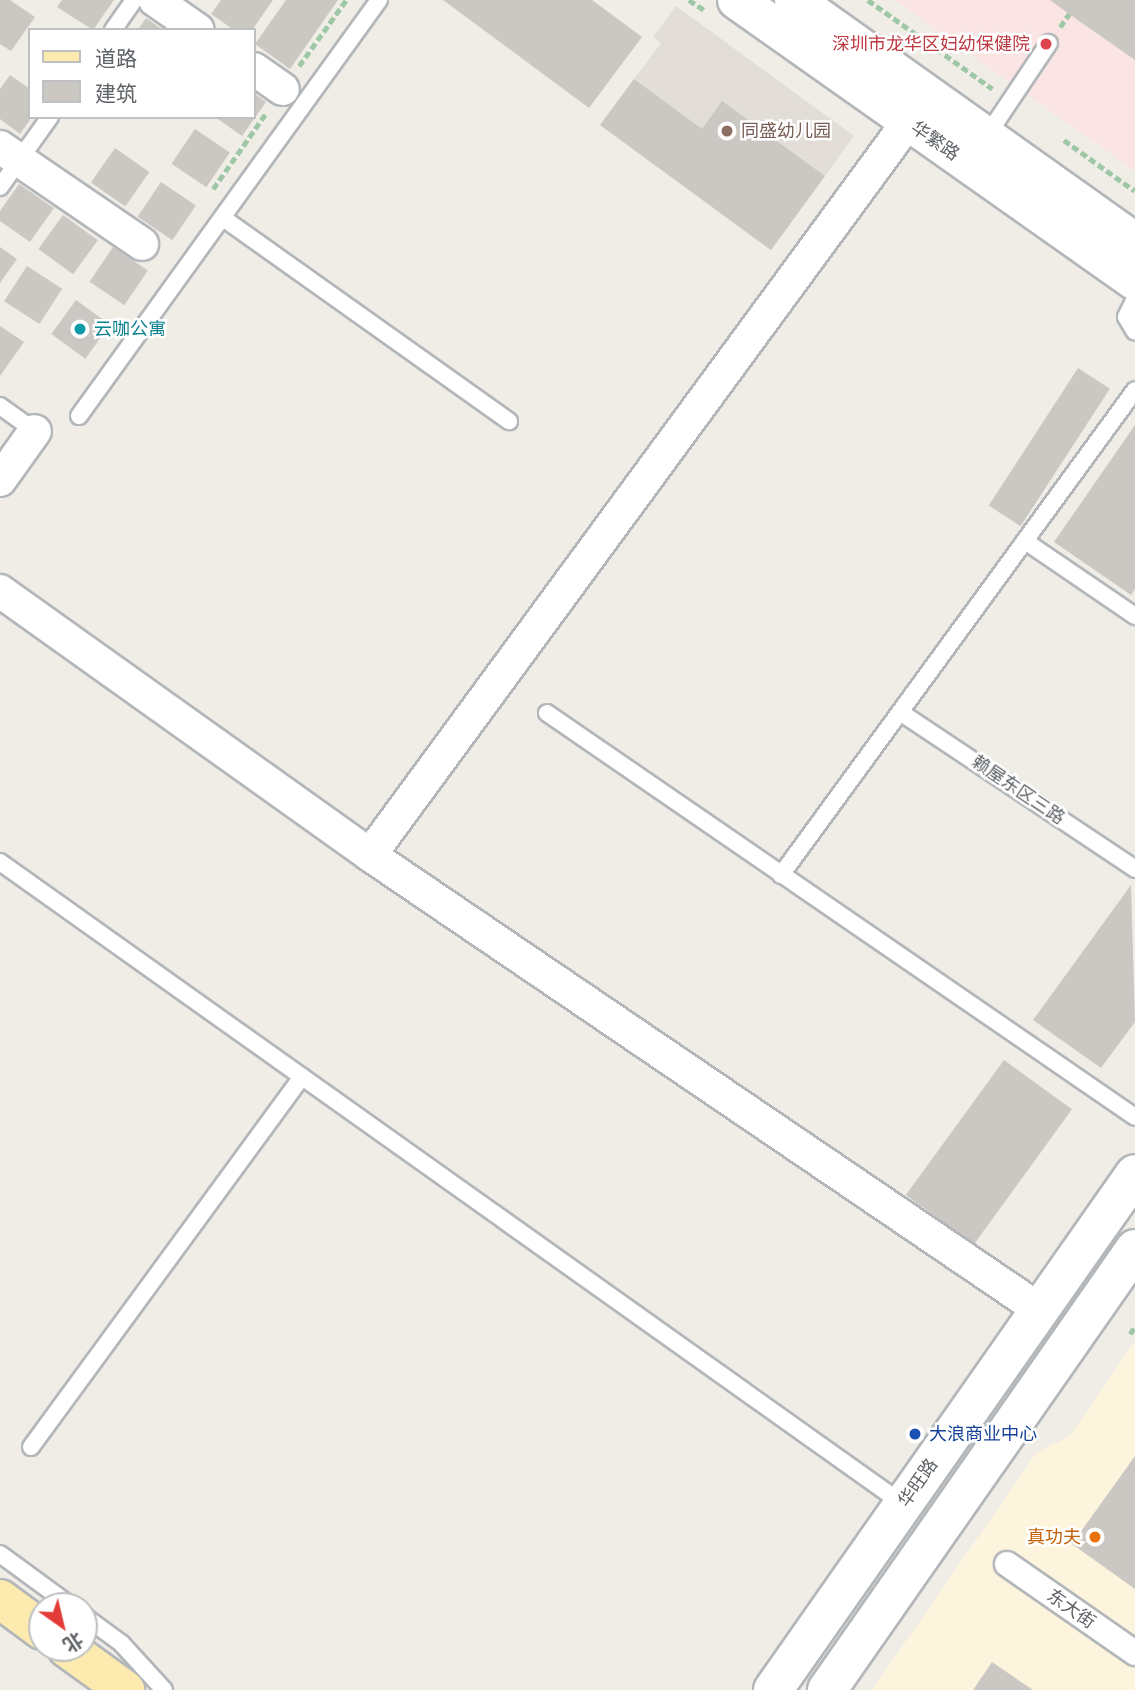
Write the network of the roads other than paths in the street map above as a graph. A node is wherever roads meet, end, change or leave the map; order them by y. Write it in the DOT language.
graph roads {
  1 [pos="134,0"];
  2 [pos="155,0"];
  3 [pos="379,0"];
  4 [pos="737,0"];
  5 [pos="794,0"];
  6 [pos="114,28"];
  7 [pos="195,28"];
  8 [pos="1049,43"];
  9 [pos="256,70"];
  10 [pos="283,89"];
  11 [pos="48,119"];
  12 [pos="908,122"];
  13 [pos="986,137"];
  14 [pos="10,154"];
  15 [pos="0,187"];
  16 [pos="223,218"];
  17 [pos="1135,242"];
  18 [pos="142,244"];
  19 [pos="1135,281"];
  20 [pos="1135,299"];
  21 [pos="1135,332"];
  22 [pos="1135,390"];
  23 [pos="0,406"];
  24 [pos="79,416"];
  25 [pos="509,421"];
  26 [pos="35,431"];
  27 [pos="0,480"];
  28 [pos="1025,541"];
  29 [pos="0,591"];
  30 [pos="1135,616"];
  31 [pos="900,712"];
  32 [pos="547,713"];
  33 [pos="370,855"];
  34 [pos="0,862"];
  35 [pos="1135,869"];
  36 [pos="781,874"];
  37 [pos="302,1077"];
  38 [pos="1135,1117"];
  39 [pos="1135,1174"];
  40 [pos="1135,1249"];
  41 [pos="1040,1310"];
  42 [pos="31,1447"];
  43 [pos="903,1504"];
  44 [pos="0,1554"];
  45 [pos="1007,1564"];
  46 [pos="52,1592"];
  47 [pos="0,1600"];
  48 [pos="28,1620"];
  49 [pos="98,1626"];
  50 [pos="1135,1653"];
  51 [pos="86,1662"];
  52 [pos="125,1690"];
  53 [pos="164,1690"];
  54 [pos="774,1690"];
  55 [pos="827,1690"];
  1 -- 6 [label="lane"];
  2 -- 7 [label="street"];
  3 -- 16 [label="lane"];
  4 -- 12 [label="main road, 华繁路"];
  5 -- 13 [label="main road, 华繁路"];
  8 -- 13 [label="lane"];
  9 -- 10 [label="street"];
  11 -- 14 [label="lane"];
  12 -- 19 [label="main road, 华繁路"];
  12 -- 33 [label="street"];
  13 -- 17 [label="main road, 华繁路"];
  14 -- 15 [label="lane"];
  14 -- 18 [label="street"];
  16 -- 24 [label="lane"];
  16 -- 25 [label="lane"];
  20 -- 21 [label="lane"];
  22 -- 28 [label="lane"];
  23 -- 26 [label="lane"];
  26 -- 27 [label="street"];
  28 -- 30 [label="lane"];
  28 -- 31 [label="lane"];
  29 -- 33 [label="street"];
  31 -- 35 [label="lane, 赖屋东区三路"];
  31 -- 36 [label="lane"];
  32 -- 36 [label="lane"];
  33 -- 41 [label="street"];
  34 -- 37 [label="lane"];
  36 -- 38 [label="lane"];
  37 -- 42 [label="lane"];
  37 -- 43 [label="lane"];
  39 -- 41 [label="main road, 华旺路"];
  40 -- 55 [label="main road"];
  41 -- 43 [label="main road, 华旺路"];
  43 -- 54 [label="main road, 华旺路"];
  44 -- 46 [label="lane"];
  45 -- 50 [label="street, 东大街"];
  47 -- 48 [label="main road"];
  49 -- 53 [label="lane"];
  51 -- 52 [label="main road"];
}
